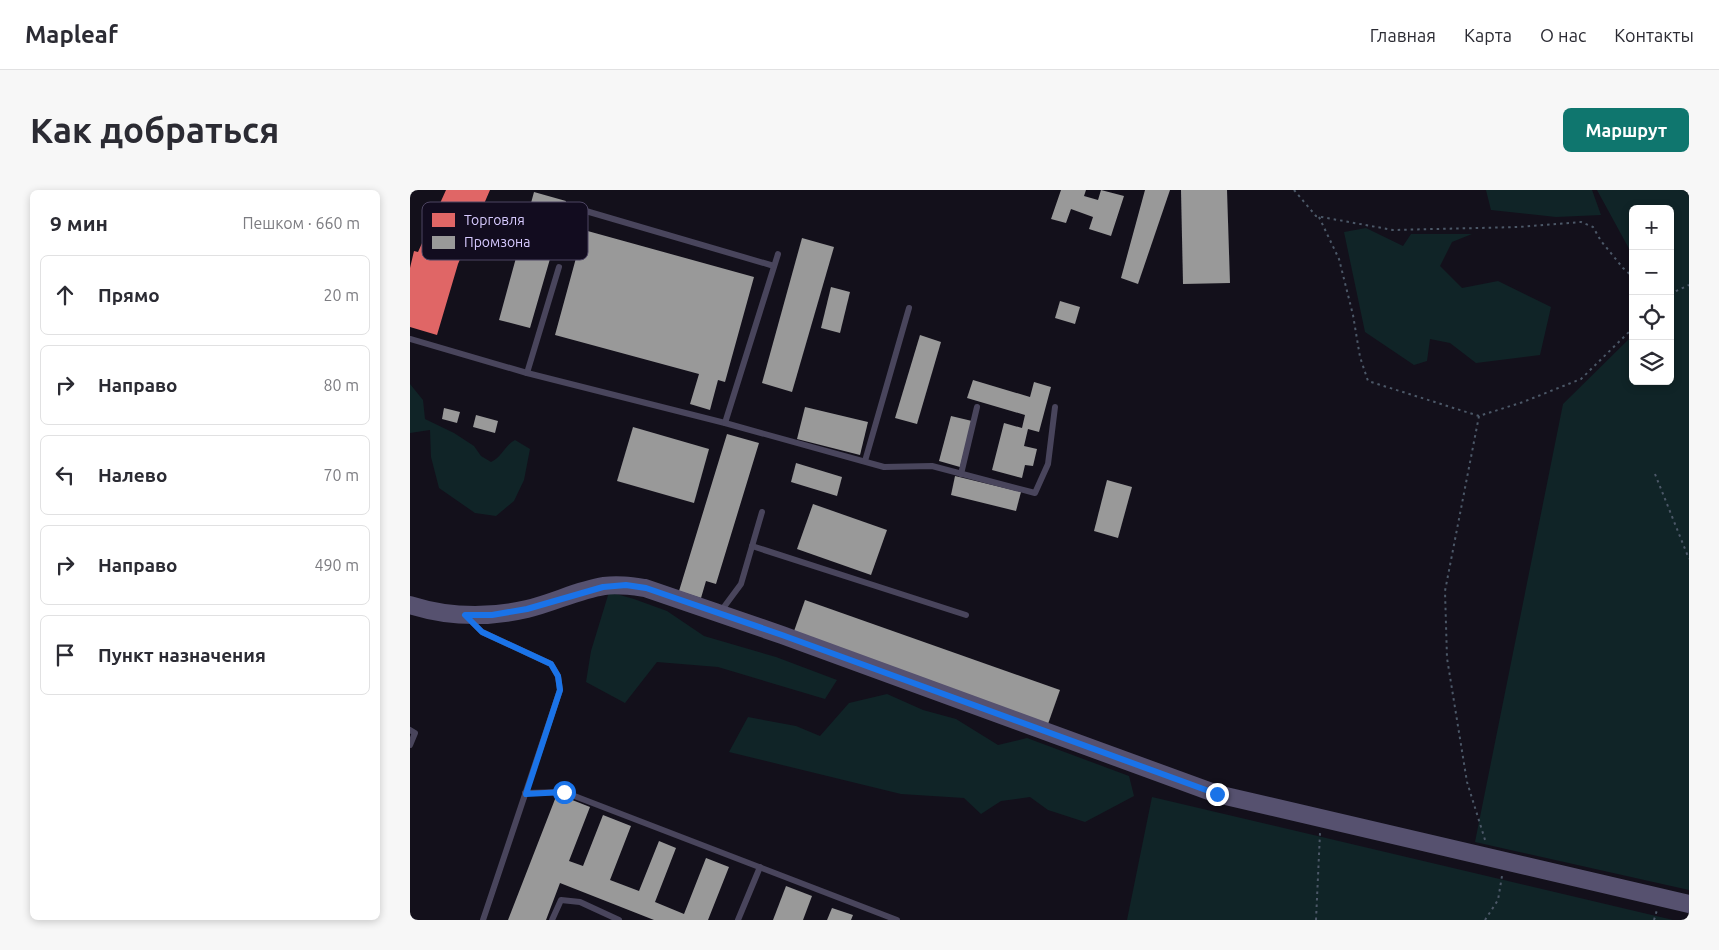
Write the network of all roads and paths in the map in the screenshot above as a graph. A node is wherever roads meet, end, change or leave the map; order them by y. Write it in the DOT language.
graph roads {
  1 [pos="1294,190"];
  2 [pos="588,212"];
  3 [pos="1319,217"];
  4 [pos="778,254"];
  5 [pos="774,266"];
  6 [pos="559,267"];
  7 [pos="1629,273"];
  8 [pos="1689,285"];
  9 [pos="1674,292"];
  10 [pos="909,308"];
  11 [pos="1629,332"];
  12 [pos="410,339"];
  13 [pos="527,373"];
  14 [pos="977,407"];
  15 [pos="1055,407"];
  16 [pos="1479,416"];
  17 [pos="726,423"];
  18 [pos="865,461"];
  19 [pos="961,474"];
  20 [pos="1655,474"];
  21 [pos="762,512"];
  22 [pos="752,546"];
  23 [pos="1689,559"];
  24 [pos="410,606"];
  25 [pos="719,614"];
  26 [pos="465,615"];
  27 [pos="966,615"];
  28 [pos="410,730"];
  29 [pos="410,745"];
  30 [pos="526,794"];
  31 [pos="1321,818"];
  32 [pos="1497,859"];
  33 [pos="760,867"];
  34 [pos="1689,904"];
  35 [pos="483,920"];
  36 [pos="552,920"];
  37 [pos="619,920"];
  38 [pos="738,920"];
  39 [pos="897,920"];
  40 [pos="1316,920"];
  41 [pos="1485,920"];
  1 -- 3 [label="path"];
  2 -- 5 [label="lane"];
  3 -- 7 [label="path"];
  3 -- 16 [label="path"];
  4 -- 5 [label="lane"];
  5 -- 17 [label="lane"];
  6 -- 13 [label="lane"];
  8 -- 9 [label="path"];
  10 -- 18 [label="lane"];
  11 -- 16 [label="path"];
  12 -- 13 [label="lane"];
  13 -- 17 [label="lane"];
  14 -- 19 [label="lane"];
  15 -- 19 [label="lane"];
  16 -- 32 [label="path"];
  17 -- 18 [label="lane"];
  18 -- 19 [label="lane"];
  20 -- 23 [label="path"];
  21 -- 22 [label="lane"];
  22 -- 25 [label="lane"];
  22 -- 27 [label="lane"];
  24 -- 26 [label="street"];
  25 -- 26 [label="street"];
  25 -- 31 [label="street"];
  26 -- 30 [label="lane"];
  28 -- 29 [label="lane"];
  30 -- 33 [label="lane"];
  30 -- 35 [label="lane"];
  31 -- 32 [label="street"];
  31 -- 40 [label="path"];
  32 -- 34 [label="street"];
  32 -- 41 [label="path"];
  33 -- 38 [label="lane"];
  33 -- 39 [label="lane"];
  36 -- 37 [label="lane"];
}
